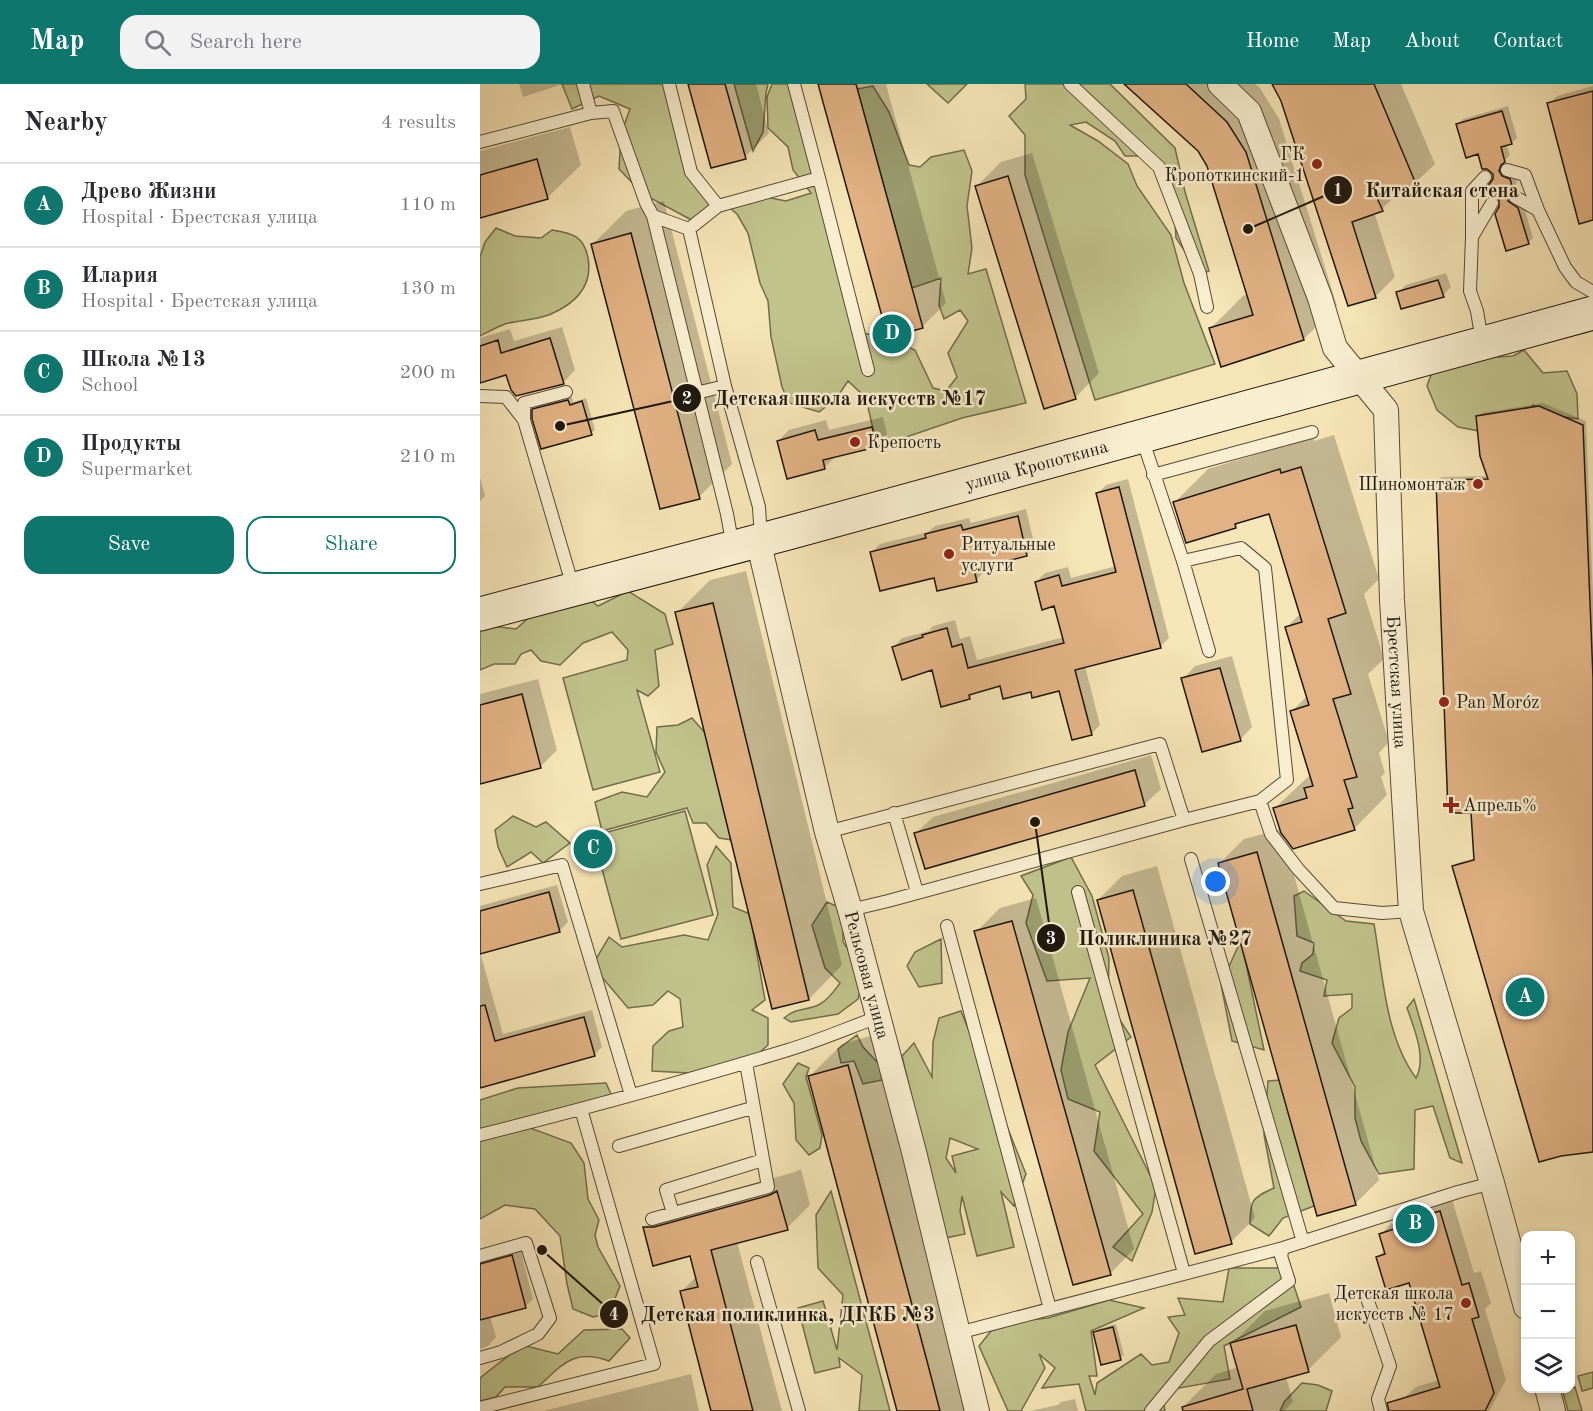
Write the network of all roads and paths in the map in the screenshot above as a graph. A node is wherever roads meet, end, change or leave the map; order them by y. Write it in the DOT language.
graph roads {
  1 [pos="583,84"];
  2 [pos="669,84"];
  3 [pos="794,84"];
  4 [pos="1070,84"];
  5 [pos="1220,84"];
  6 [pos="591,113"];
  7 [pos="480,142"];
  8 [pos="1507,170"];
  9 [pos="1485,177"];
  10 [pos="819,178"];
  11 [pos="1515,197"];
  12 [pos="1492,203"];
  13 [pos="718,206"];
  14 [pos="1538,210"];
  15 [pos="653,216"];
  16 [pos="689,229"];
  17 [pos="1472,237"];
  18 [pos="1593,292"];
  19 [pos="1207,307"];
  20 [pos="1593,313"];
  21 [pos="1482,342"];
  22 [pos="868,370"];
  23 [pos="1357,377"];
  24 [pos="725,386"];
  25 [pos="566,392"];
  26 [pos="696,393"];
  27 [pos="480,396"];
  28 [pos="524,420"];
  29 [pos="1312,432"];
  30 [pos="1142,437"];
  31 [pos="1153,475"];
  32 [pos="747,544"];
  33 [pos="1183,561"];
  34 [pos="574,589"];
  35 [pos="480,614"];
  36 [pos="1209,651"];
  37 [pos="1260,801"];
  38 [pos="894,813"];
  39 [pos="1184,820"];
  40 [pos="827,832"];
  41 [pos="1191,859"];
  42 [pos="480,884"];
  43 [pos="917,892"];
  44 [pos="1078,892"];
  45 [pos="850,910"];
  46 [pos="1411,911"];
  47 [pos="947,926"];
  48 [pos="878,1017"];
  49 [pos="746,1063"];
  50 [pos="631,1095"];
  51 [pos="753,1108"];
  52 [pos="581,1109"];
  53 [pos="480,1135"];
  54 [pos="619,1146"];
  55 [pos="763,1160"];
  56 [pos="1492,1184"];
  57 [pos="673,1213"];
  58 [pos="652,1219"];
  59 [pos="1303,1242"];
  60 [pos="1283,1248"];
  61 [pos="480,1256"];
  62 [pos="757,1262"];
  63 [pos="1184,1274"];
  64 [pos="1521,1289"];
  65 [pos="1368,1301"];
  66 [pos="1050,1309"];
  67 [pos="958,1333"];
  68 [pos="480,1358"];
  69 [pos="1548,1393"];
  70 [pos="480,1408"];
  71 [pos="799,1411"];
  72 [pos="977,1411"];
  73 [pos="1151,1411"];
  74 [pos="1381,1411"];
  75 [pos="1553,1411"];
  1 -- 6 [label="lane"];
  2 -- 13 [label="lane"];
  3 -- 10 [label="lane"];
  4 -- 19 [label="lane"];
  5 -- 23 [label="street, Брестская улица"];
  6 -- 7 [label="lane"];
  6 -- 15 [label="lane"];
  8 -- 14 [label="lane"];
  9 -- 17 [label="lane"];
  10 -- 13 [label="lane"];
  10 -- 22 [label="lane"];
  11 -- 14 [label="lane"];
  12 -- 17 [label="lane"];
  13 -- 16 [label="lane"];
  14 -- 18 [label="lane"];
  15 -- 16 [label="lane"];
  15 -- 26 [label="lane"];
  16 -- 24 [label="lane"];
  17 -- 21 [label="lane"];
  20 -- 21 [label="main road, улица Кропоткина"];
  21 -- 23 [label="main road, улица Кропоткина"];
  23 -- 30 [label="main road, улица Кропоткина"];
  23 -- 46 [label="street, Брестская улица"];
  24 -- 26 [label="lane"];
  24 -- 32 [label="lane"];
  25 -- 28 [label="lane"];
  26 -- 32 [label="lane"];
  27 -- 28 [label="lane"];
  28 -- 34 [label="lane"];
  29 -- 31 [label="lane"];
  30 -- 31 [label="lane"];
  30 -- 32 [label="main road, улица Кропоткина"];
  31 -- 33 [label="lane"];
  32 -- 34 [label="main road, улица Кропоткина"];
  32 -- 40 [label="street, Рельсовая улица"];
  33 -- 36 [label="lane"];
  33 -- 37 [label="lane"];
  34 -- 35 [label="main road, улица Кропоткина"];
  37 -- 39 [label="lane"];
  37 -- 46 [label="lane"];
  38 -- 39 [label="lane"];
  38 -- 40 [label="lane"];
  38 -- 43 [label="lane"];
  39 -- 43 [label="lane"];
  40 -- 45 [label="street, Рельсовая улица"];
  41 -- 59 [label="lane"];
  42 -- 50 [label="lane"];
  43 -- 45 [label="lane"];
  44 -- 63 [label="lane"];
  45 -- 48 [label="street, Рельсовая улица"];
  46 -- 56 [label="street, Брестская улица"];
  47 -- 66 [label="lane"];
  48 -- 49 [label="lane"];
  48 -- 67 [label="street, Рельсовая улица"];
  49 -- 50 [label="lane"];
  49 -- 51 [label="lane"];
  50 -- 52 [label="lane"];
  51 -- 54 [label="lane"];
  51 -- 55 [label="lane"];
  52 -- 53 [label="lane"];
  52 -- 70 [label="lane"];
  55 -- 57 [label="lane"];
  55 -- 57 [label="lane"];
  56 -- 59 [label="lane"];
  56 -- 64 [label="street, Брестская улица"];
  57 -- 58 [label="lane"];
  59 -- 60 [label="lane"];
  60 -- 63 [label="lane"];
  60 -- 73 [label="lane"];
  61 -- 68 [label="lane"];
  62 -- 71 [label="lane"];
  63 -- 66 [label="lane"];
  65 -- 74 [label="lane"];
  66 -- 67 [label="lane"];
  67 -- 72 [label="street, Рельсовая улица"];
  69 -- 75 [label="street"];
}
